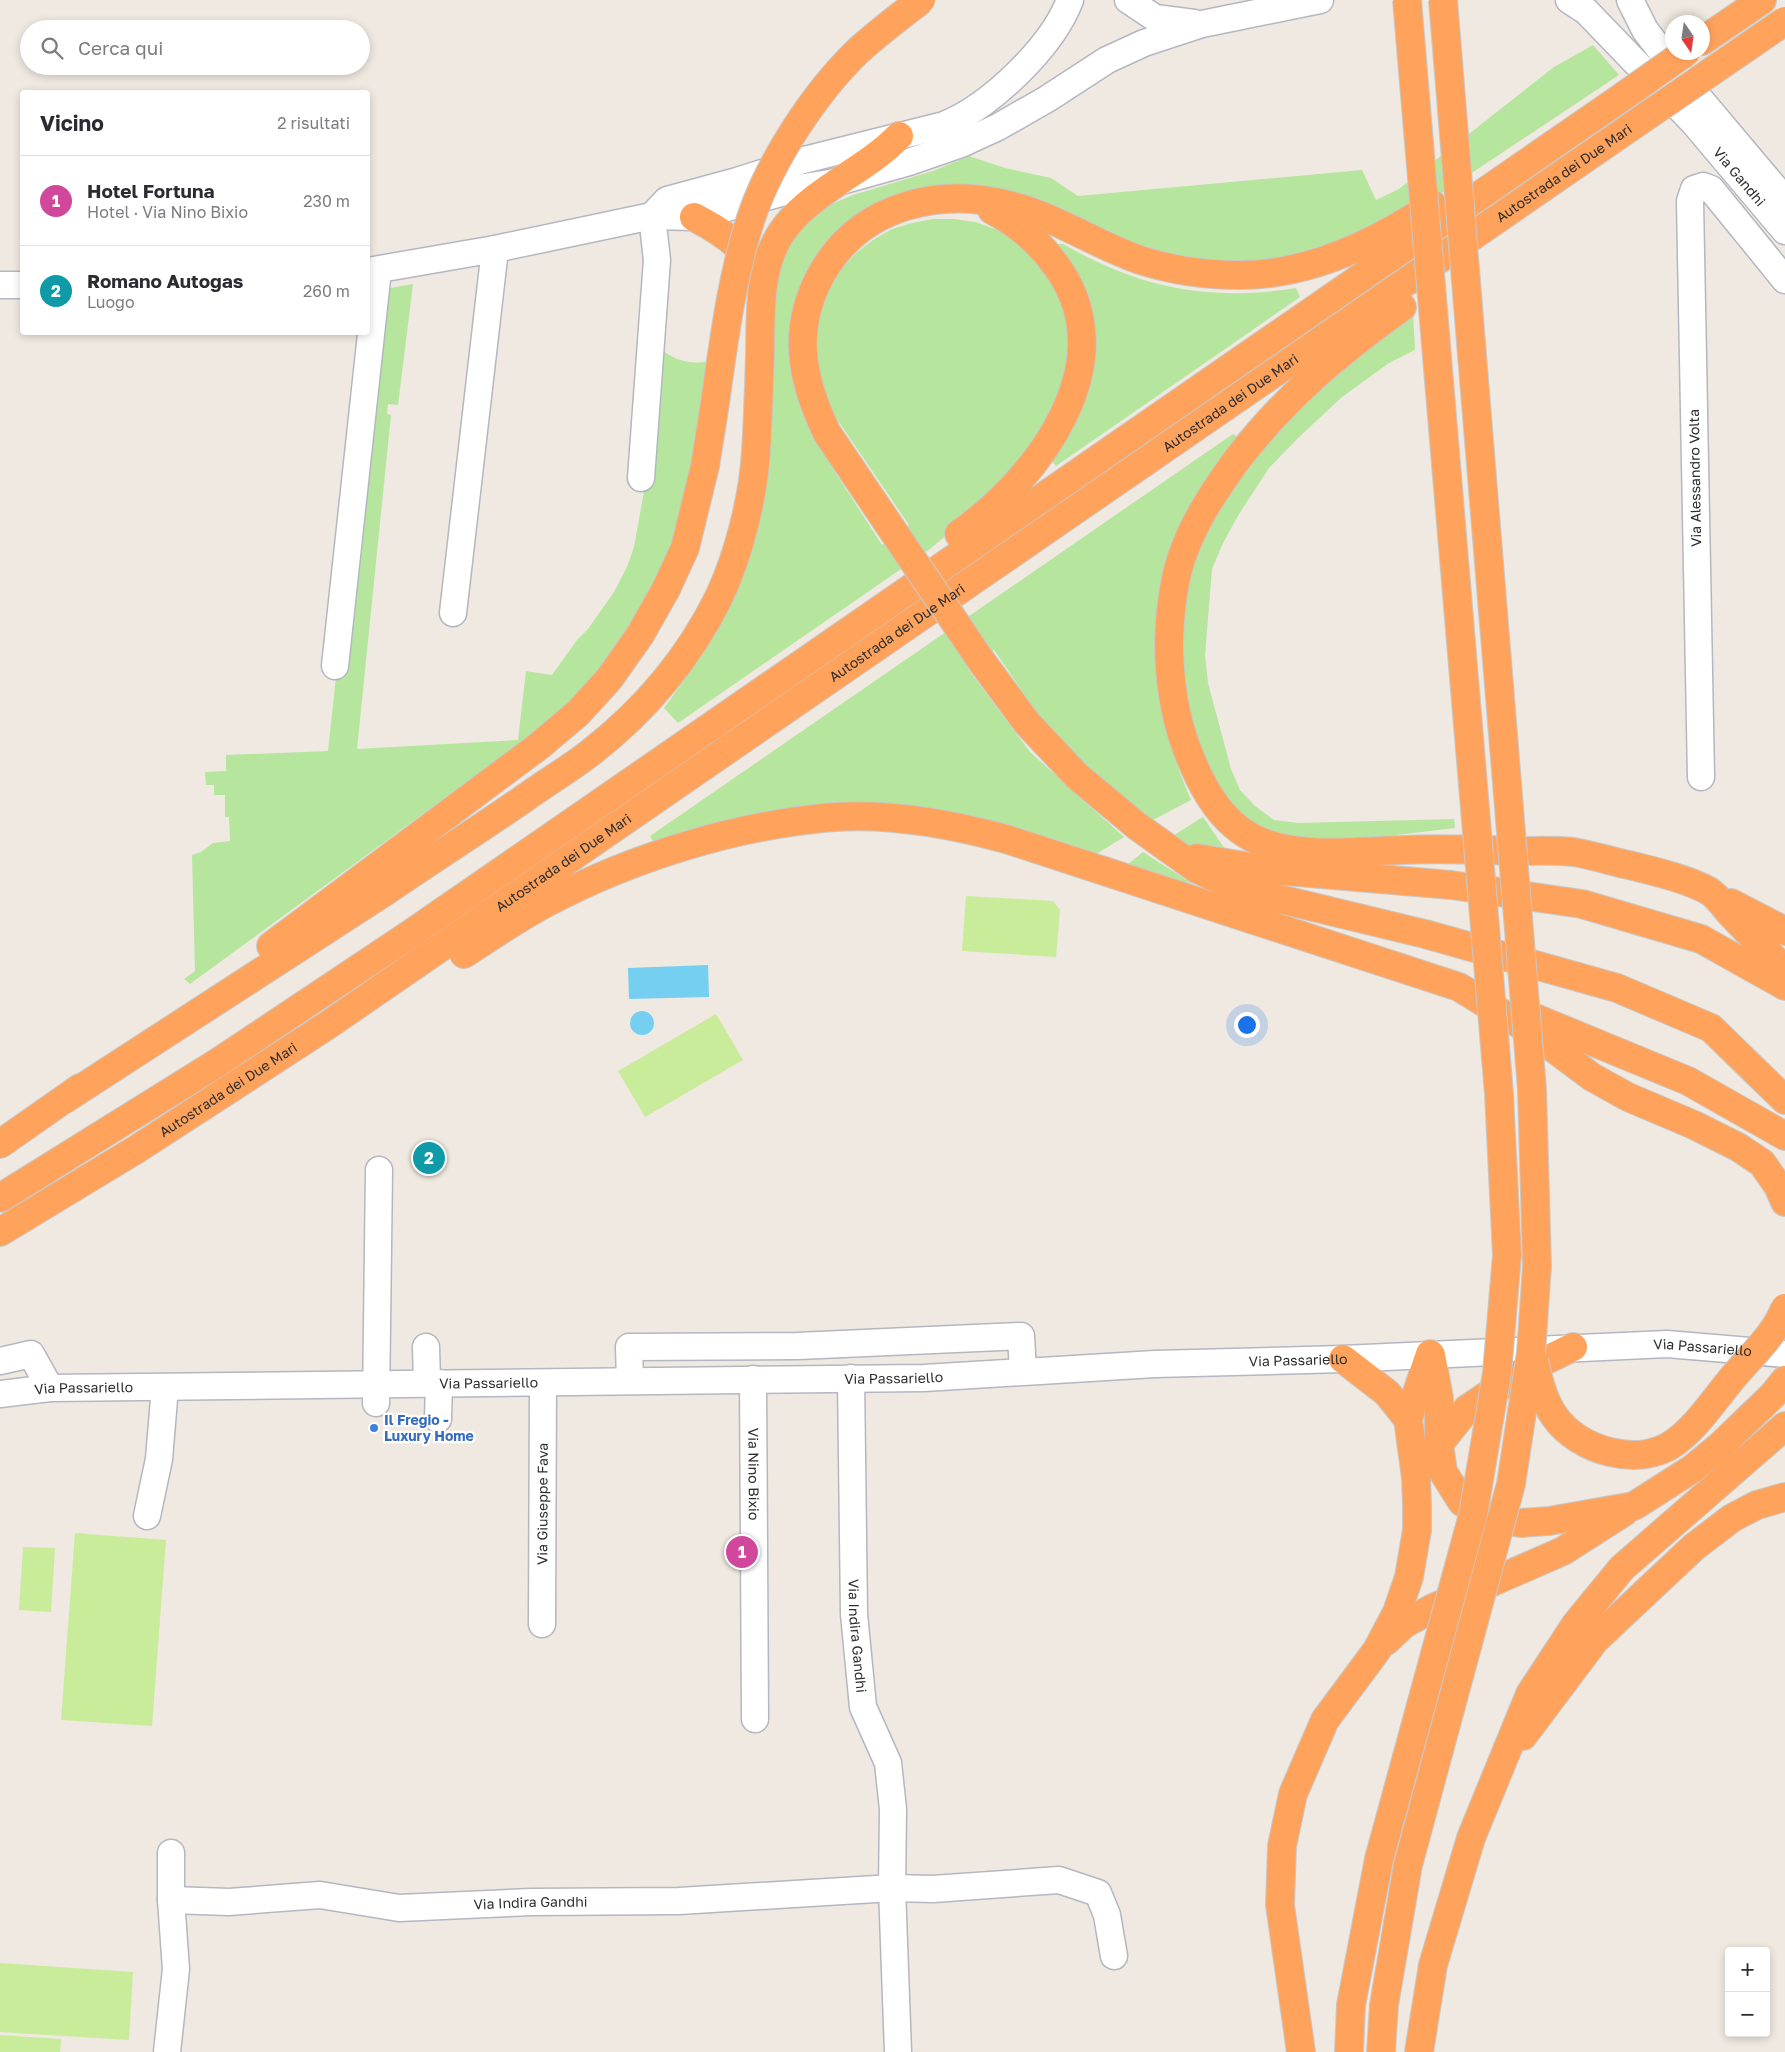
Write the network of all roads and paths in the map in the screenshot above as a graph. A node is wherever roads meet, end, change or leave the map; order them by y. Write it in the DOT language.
graph roads {
  1 [pos="921,0"];
  2 [pos="1070,0"];
  3 [pos="1128,0"];
  4 [pos="1320,0"];
  5 [pos="1406,0"];
  6 [pos="1443,0"];
  7 [pos="1569,0"];
  8 [pos="1630,0"];
  9 [pos="1745,0"];
  10 [pos="1762,0"];
  11 [pos="1785,21"];
  12 [pos="1202,24"];
  13 [pos="1710,24"];
  14 [pos="1710,36"];
  15 [pos="1665,56"];
  16 [pos="1673,60"];
  17 [pos="1621,92"];
  18 [pos="1640,125"];
  19 [pos="899,136"];
  20 [pos="1741,146"];
  21 [pos="1785,170"];
  22 [pos="841,181"];
  23 [pos="960,199"];
  24 [pos="1785,200"];
  25 [pos="652,216"];
  26 [pos="694,217"];
  27 [pos="1785,230"];
  28 [pos="495,249"];
  29 [pos="373,270"];
  30 [pos="1785,280"];
  31 [pos="0,285"];
  32 [pos="20,285"];
  33 [pos="762,285"];
  34 [pos="370,301"];
  35 [pos="367,335"];
  36 [pos="641,478"];
  37 [pos="453,613"];
  38 [pos="335,666"];
  39 [pos="1701,777"];
  40 [pos="1174,852"];
  41 [pos="1711,892"];
  42 [pos="1785,931"];
  43 [pos="409,935"];
  44 [pos="1785,970"];
  45 [pos="1785,986"];
  46 [pos="1459,987"];
  47 [pos="65,1099"];
  48 [pos="1785,1100"];
  49 [pos="1785,1136"];
  50 [pos="0,1144"];
  51 [pos="379,1170"];
  52 [pos="0,1198"];
  53 [pos="1785,1202"];
  54 [pos="36,1210"];
  55 [pos="0,1232"];
  56 [pos="1785,1308"];
  57 [pos="426,1347"];
  58 [pos="1573,1347"];
  59 [pos="1531,1353"];
  60 [pos="1430,1354"];
  61 [pos="1785,1354"];
  62 [pos="1343,1359"];
  63 [pos="0,1361"];
  64 [pos="1023,1371"];
  65 [pos="851,1378"];
  66 [pos="630,1380"];
  67 [pos="753,1380"];
  68 [pos="432,1383"];
  69 [pos="543,1383"];
  70 [pos="165,1386"];
  71 [pos="50,1388"];
  72 [pos="1779,1388"];
  73 [pos="0,1394"];
  74 [pos="375,1394"];
  75 [pos="438,1419"];
  76 [pos="1408,1419"];
  77 [pos="1785,1426"];
  78 [pos="1440,1444"];
  79 [pos="1785,1497"];
  80 [pos="1634,1506"];
  81 [pos="147,1516"];
  82 [pos="542,1624"];
  83 [pos="1377,1650"];
  84 [pos="755,1719"];
  85 [pos="1497,1772"];
  86 [pos="171,1853"];
  87 [pos="892,1888"];
  88 [pos="171,1900"];
  89 [pos="1114,1956"];
  90 [pos="167,2052"];
  91 [pos="898,2052"];
  92 [pos="1301,2052"];
  93 [pos="1349,2052"];
  94 [pos="1381,2052"];
  95 [pos="1419,2052"];
  1 -- 47 [label="highway, bridge"];
  2 -- 19 [label="street"];
  3 -- 12 [label="street"];
  4 -- 12 [label="street"];
  5 -- 93 [label="highway, bridge"];
  6 -- 59 [label="highway, bridge"];
  7 -- 27 [label="street, Via Gandhi"];
  8 -- 20 [label="street"];
  9 -- 13 [label="highway"];
  10 -- 14 [label="highway"];
  11 -- 18 [label="highway, Autostrada dei Due Mari, bridge"];
  12 -- 22 [label="street"];
  15 -- 17 [label="highway"];
  16 -- 17 [label="highway, Autostrada dei Due Mari, bridge"];
  17 -- 23 [label="highway"];
  17 -- 43 [label="highway, Autostrada dei Due Mari"];
  18 -- 41 [label="highway"];
  18 -- 54 [label="highway, Autostrada dei Due Mari"];
  19 -- 22 [label="highway"];
  19 -- 25 [label="street"];
  20 -- 21 [label="street"];
  20 -- 24 [label="street"];
  22 -- 26 [label="street"];
  22 -- 33 [label="highway"];
  23 -- 40 [label="highway, bridge"];
  23 -- 43 [label="highway"];
  25 -- 26 [label="street"];
  25 -- 28 [label="street"];
  25 -- 36 [label="street"];
  26 -- 33 [label="highway"];
  28 -- 29 [label="street"];
  28 -- 37 [label="street"];
  29 -- 34 [label="street"];
  30 -- 39 [label="street, Via Alessandro Volta"];
  31 -- 32 [label="street"];
  33 -- 47 [label="highway"];
  35 -- 38 [label="street"];
  40 -- 45 [label="highway"];
  40 -- 48 [label="highway"];
  41 -- 42 [label="highway"];
  41 -- 44 [label="highway"];
  43 -- 52 [label="highway, Autostrada dei Due Mari"];
  46 -- 49 [label="highway"];
  46 -- 53 [label="highway"];
  46 -- 54 [label="highway"];
  47 -- 50 [label="highway"];
  51 -- 74 [label="street"];
  54 -- 55 [label="highway, Autostrada dei Due Mari"];
  56 -- 59 [label="highway, bridge"];
  57 -- 68 [label="street"];
  58 -- 60 [label="street, Via Passariello"];
  58 -- 61 [label="street, Via Passariello"];
  58 -- 78 [label="highway"];
  59 -- 94 [label="highway, bridge"];
  60 -- 62 [label="street, Via Passariello"];
  60 -- 76 [label="highway"];
  60 -- 78 [label="highway"];
  62 -- 64 [label="street, Via Passariello"];
  62 -- 76 [label="highway"];
  63 -- 71 [label="street"];
  64 -- 65 [label="street, Via Passariello"];
  64 -- 66 [label="street"];
  65 -- 67 [label="street, Via Passariello"];
  65 -- 87 [label="street, Via Indira Gandhi"];
  66 -- 67 [label="street, Via Passariello"];
  66 -- 69 [label="street, Via Passariello"];
  67 -- 84 [label="street, Via Nino Bixio"];
  68 -- 69 [label="street, Via Passariello"];
  68 -- 74 [label="street, Via Passariello"];
  68 -- 75 [label="street"];
  69 -- 82 [label="street, Via Giuseppe Fava"];
  70 -- 71 [label="street, Via Passariello"];
  70 -- 74 [label="street, Via Passariello"];
  70 -- 81 [label="street"];
  71 -- 73 [label="street, Via Passariello"];
  72 -- 80 [label="highway"];
  76 -- 83 [label="highway"];
  77 -- 85 [label="highway"];
  78 -- 80 [label="highway"];
  79 -- 85 [label="highway"];
  80 -- 83 [label="highway"];
  83 -- 92 [label="highway"];
  85 -- 95 [label="highway"];
  86 -- 88 [label="street"];
  87 -- 88 [label="street, Via Indira Gandhi"];
  87 -- 89 [label="street, Via Indira Gandhi"];
  87 -- 91 [label="street, Via Indira Gandhi"];
  88 -- 90 [label="street"];
}
